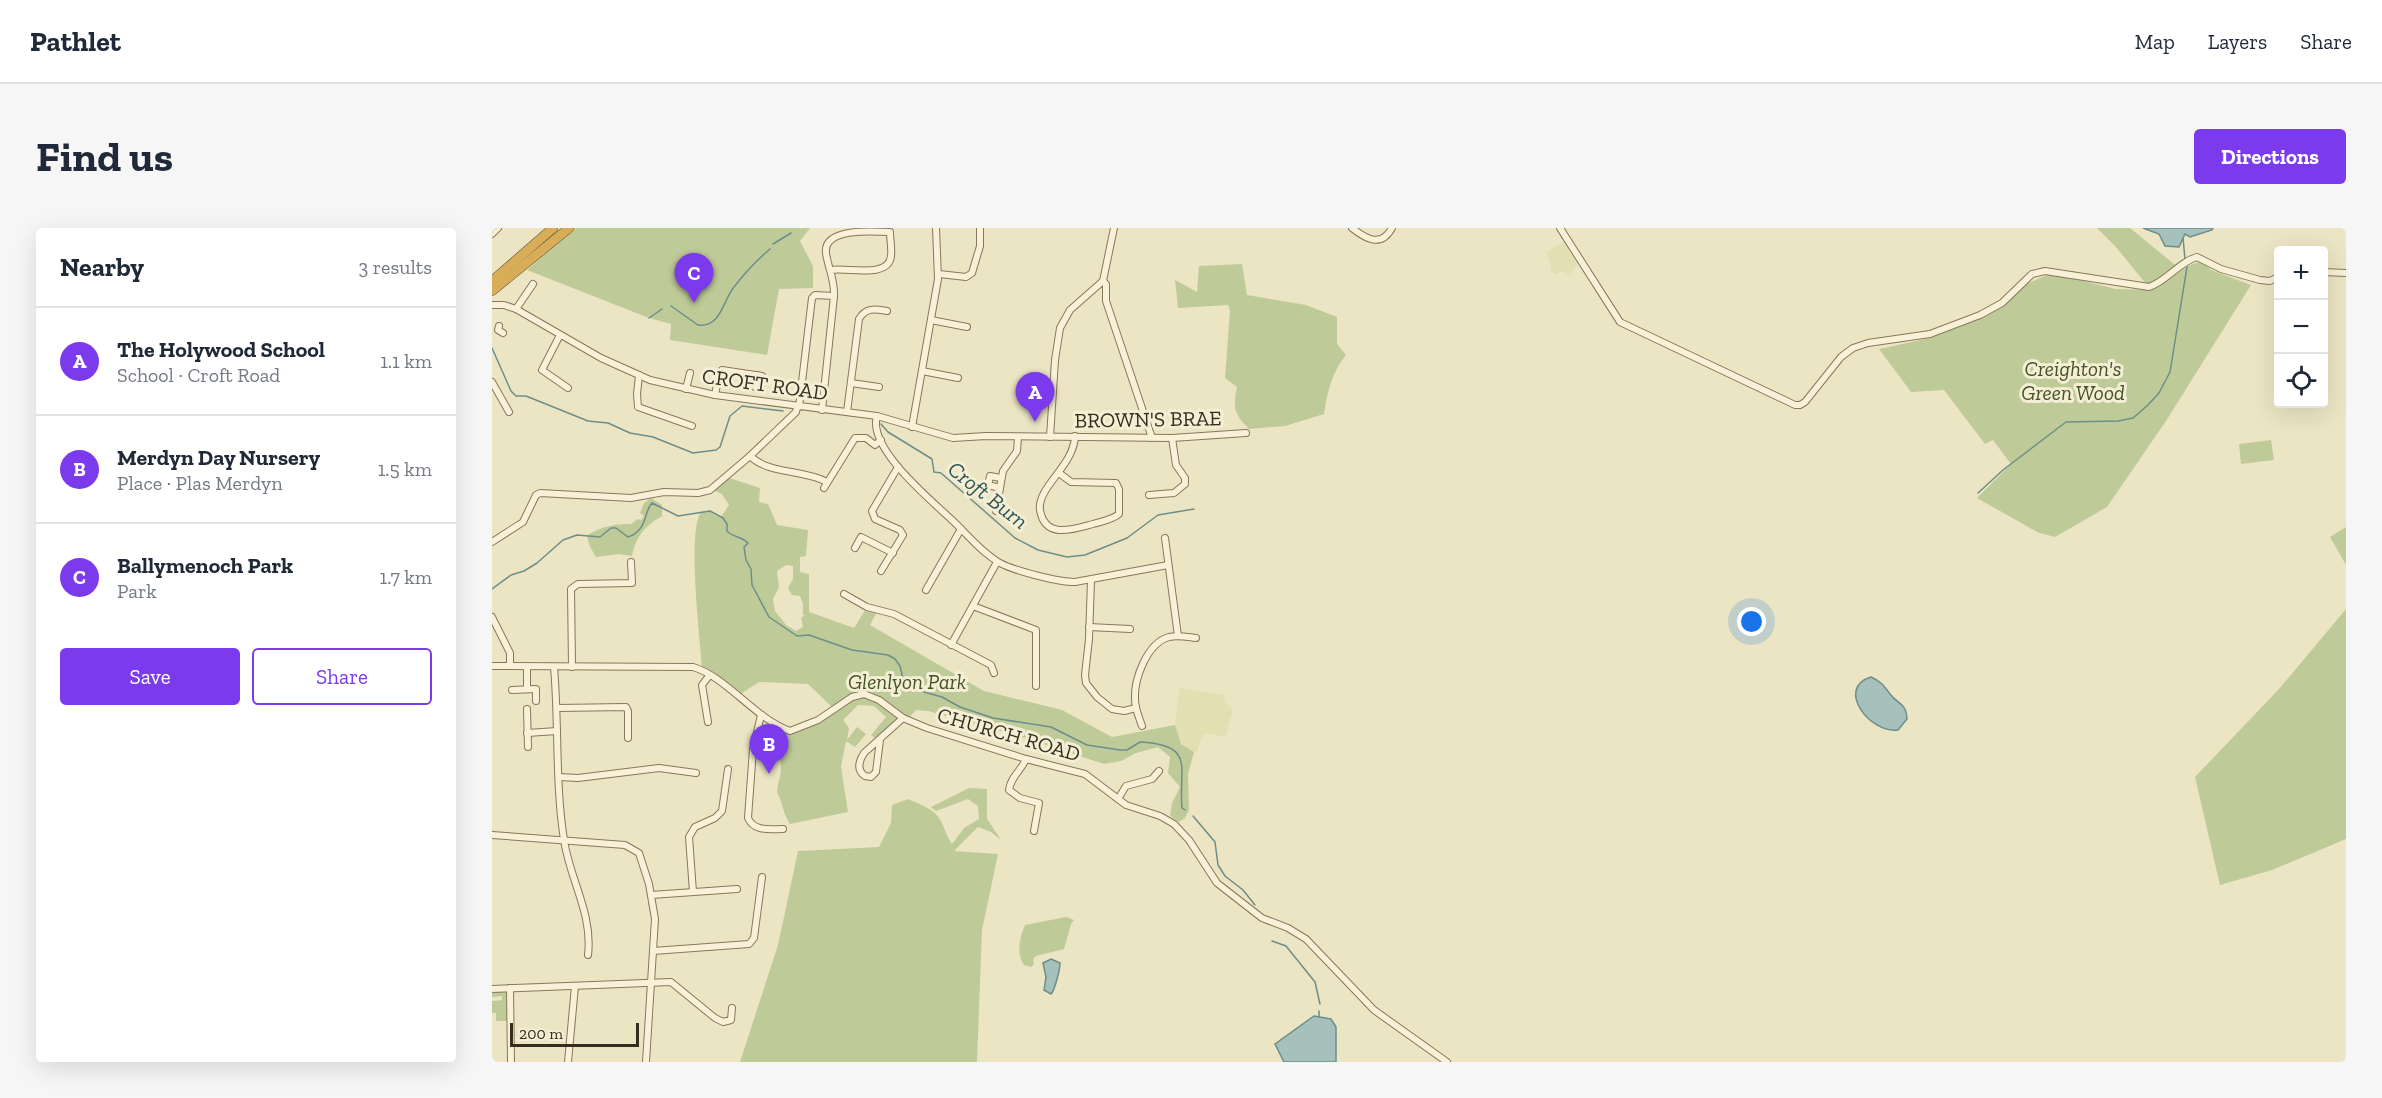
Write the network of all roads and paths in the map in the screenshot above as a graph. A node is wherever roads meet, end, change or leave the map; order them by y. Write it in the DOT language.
graph roads {
  1 [pos="498,228"];
  2 [pos="553,228"];
  3 [pos="568,228"];
  4 [pos="936,228"];
  5 [pos="980,228"];
  6 [pos="1114,228"];
  7 [pos="1352,228"];
  8 [pos="1392,228"];
  9 [pos="1560,228"];
  10 [pos="890,230"];
  11 [pos="492,234"];
  12 [pos="831,270"];
  13 [pos="2328,272"];
  14 [pos="939,273"];
  15 [pos="2346,273"];
  16 [pos="2274,279"];
  17 [pos="1103,281"];
  18 [pos="533,284"];
  19 [pos="493,287"];
  20 [pos="834,296"];
  21 [pos="492,305"];
  22 [pos="516,309"];
  23 [pos="887,311"];
  24 [pos="931,320"];
  25 [pos="967,327"];
  26 [pos="560,335"];
  27 [pos="922,371"];
  28 [pos="690,372"];
  29 [pos="639,375"];
  30 [pos="958,378"];
  31 [pos="492,382"];
  32 [pos="850,383"];
  33 [pos="755,387"];
  34 [pos="879,387"];
  35 [pos="568,388"];
  36 [pos="686,389"];
  37 [pos="715,395"];
  38 [pos="798,407"];
  39 [pos="822,410"];
  40 [pos="509,412"];
  41 [pos="847,412"];
  42 [pos="877,416"];
  43 [pos="692,426"];
  44 [pos="912,427"];
  45 [pos="1246,433"];
  46 [pos="1074,436"];
  47 [pos="1018,437"];
  48 [pos="1050,437"];
  49 [pos="1152,438"];
  50 [pos="1172,438"];
  51 [pos="881,440"];
  52 [pos="750,456"];
  53 [pos="898,467"];
  54 [pos="1059,473"];
  55 [pos="1001,478"];
  56 [pos="1000,488"];
  57 [pos="1149,495"];
  58 [pos="996,511"];
  59 [pos="961,529"];
  60 [pos="1165,538"];
  61 [pos="492,542"];
  62 [pos="855,548"];
  63 [pos="893,553"];
  64 [pos="631,562"];
  65 [pos="997,562"];
  66 [pos="1168,565"];
  67 [pos="881,571"];
  68 [pos="1091,580"];
  69 [pos="926,590"];
  70 [pos="844,594"];
  71 [pos="973,606"];
  72 [pos="492,617"];
  73 [pos="1089,627"];
  74 [pos="1130,629"];
  75 [pos="1178,636"];
  76 [pos="1197,638"];
  77 [pos="951,645"];
  78 [pos="492,666"];
  79 [pos="510,666"];
  80 [pos="527,666"];
  81 [pos="554,667"];
  82 [pos="572,667"];
  83 [pos="994,673"];
  84 [pos="709,676"];
  85 [pos="1036,686"];
  86 [pos="527,689"];
  87 [pos="512,690"];
  88 [pos="536,701"];
  89 [pos="557,708"];
  90 [pos="1136,708"];
  91 [pos="526,709"];
  92 [pos="761,715"];
  93 [pos="903,718"];
  94 [pos="708,722"];
  95 [pos="1142,726"];
  96 [pos="557,731"];
  97 [pos="527,733"];
  98 [pos="628,738"];
  99 [pos="880,740"];
  100 [pos="528,747"];
  101 [pos="1026,759"];
  102 [pos="692,764"];
  103 [pos="728,769"];
  104 [pos="1159,771"];
  105 [pos="559,777"];
  106 [pos="1118,799"];
  107 [pos="783,829"];
  108 [pos="1034,831"];
  109 [pos="492,835"];
  110 [pos="564,840"];
  111 [pos="762,877"];
  112 [pos="737,889"];
  113 [pos="693,892"];
  114 [pos="651,895"];
  115 [pos="653,951"];
  116 [pos="588,955"];
  117 [pos="651,982"];
  118 [pos="575,986"];
  119 [pos="510,988"];
  120 [pos="492,989"];
  121 [pos="732,1008"];
  122 [pos="512,1062"];
  123 [pos="568,1062"];
  124 [pos="646,1062"];
  125 [pos="1447,1062"];
  1 -- 11 [label="street"];
  2 -- 19 [label="highway"];
  3 -- 19 [label="highway"];
  4 -- 14 [label="street"];
  5 -- 14 [label="street"];
  6 -- 17 [label="street"];
  7 -- 8 [label="street"];
  9 -- 16 [label="street"];
  10 -- 12 [label="street"];
  10 -- 12 [label="street"];
  12 -- 20 [label="street"];
  13 -- 15 [label="street"];
  14 -- 24 [label="street"];
  17 -- 48 [label="street"];
  17 -- 49 [label="street"];
  18 -- 22 [label="street"];
  20 -- 38 [label="street"];
  20 -- 39 [label="street"];
  21 -- 22 [label="street, CROFT ROAD"];
  22 -- 26 [label="street, CROFT ROAD"];
  23 -- 32 [label="street"];
  24 -- 25 [label="street"];
  24 -- 27 [label="street"];
  26 -- 29 [label="street, CROFT ROAD"];
  26 -- 35 [label="street"];
  27 -- 30 [label="street"];
  27 -- 44 [label="street"];
  28 -- 36 [label="street"];
  29 -- 36 [label="street, CROFT ROAD"];
  29 -- 43 [label="street"];
  31 -- 40 [label="street"];
  32 -- 34 [label="street"];
  32 -- 41 [label="street"];
  33 -- 37 [label="street"];
  36 -- 37 [label="street, CROFT ROAD"];
  37 -- 38 [label="street, CROFT ROAD"];
  38 -- 39 [label="street, CROFT ROAD"];
  38 -- 52 [label="street"];
  39 -- 41 [label="street, CROFT ROAD"];
  41 -- 42 [label="street, CROFT ROAD"];
  42 -- 44 [label="street, CROFT ROAD"];
  42 -- 51 [label="street"];
  44 -- 47 [label="street, CROFT ROAD"];
  45 -- 50 [label="street, BROWN'S BRAE"];
  46 -- 48 [label="street, BROWN'S BRAE"];
  46 -- 49 [label="street, BROWN'S BRAE"];
  46 -- 54 [label="street"];
  47 -- 48 [label="street, CROFT ROAD"];
  47 -- 55 [label="street"];
  49 -- 50 [label="street, BROWN'S BRAE"];
  50 -- 57 [label="street"];
  51 -- 52 [label="street"];
  51 -- 53 [label="street"];
  52 -- 61 [label="street"];
  53 -- 59 [label="street"];
  53 -- 63 [label="street"];
  54 -- 54 [label="street"];
  55 -- 56 [label="street"];
  55 -- 56 [label="street"];
  56 -- 58 [label="street"];
  59 -- 65 [label="street"];
  59 -- 69 [label="street"];
  60 -- 66 [label="street"];
  62 -- 63 [label="street"];
  63 -- 67 [label="street"];
  64 -- 82 [label="street"];
  65 -- 68 [label="street"];
  65 -- 71 [label="street"];
  66 -- 68 [label="street"];
  66 -- 75 [label="street"];
  68 -- 73 [label="street"];
  70 -- 77 [label="street"];
  71 -- 77 [label="street"];
  71 -- 85 [label="street"];
  72 -- 79 [label="street"];
  73 -- 74 [label="street"];
  73 -- 90 [label="street"];
  75 -- 76 [label="street"];
  75 -- 90 [label="street"];
  77 -- 83 [label="street"];
  78 -- 79 [label="street, CHURCH ROAD"];
  79 -- 80 [label="street, CHURCH ROAD"];
  80 -- 81 [label="street, CHURCH ROAD"];
  80 -- 86 [label="street"];
  81 -- 82 [label="street, CHURCH ROAD"];
  81 -- 89 [label="street"];
  82 -- 84 [label="street, CHURCH ROAD"];
  84 -- 92 [label="street, CHURCH ROAD"];
  84 -- 94 [label="street"];
  86 -- 87 [label="street"];
  86 -- 88 [label="street"];
  89 -- 96 [label="street"];
  89 -- 98 [label="street"];
  90 -- 95 [label="street"];
  91 -- 97 [label="street"];
  92 -- 93 [label="street, CHURCH ROAD"];
  92 -- 107 [label="street"];
  93 -- 99 [label="street"];
  93 -- 101 [label="street, CHURCH ROAD"];
  96 -- 97 [label="street"];
  96 -- 105 [label="street"];
  97 -- 100 [label="street"];
  99 -- 99 [label="street"];
  101 -- 106 [label="street, CHURCH ROAD"];
  101 -- 108 [label="street"];
  102 -- 105 [label="street"];
  103 -- 113 [label="street"];
  104 -- 106 [label="street"];
  105 -- 110 [label="street"];
  106 -- 125 [label="street, CHURCH ROAD"];
  109 -- 110 [label="street"];
  110 -- 114 [label="street"];
  110 -- 116 [label="street"];
  111 -- 115 [label="street"];
  112 -- 113 [label="street"];
  113 -- 114 [label="street"];
  114 -- 115 [label="street"];
  115 -- 117 [label="street"];
  117 -- 118 [label="street"];
  117 -- 121 [label="street"];
  117 -- 124 [label="street"];
  118 -- 119 [label="street"];
  118 -- 123 [label="street"];
  119 -- 120 [label="street"];
  119 -- 122 [label="street"];
}
